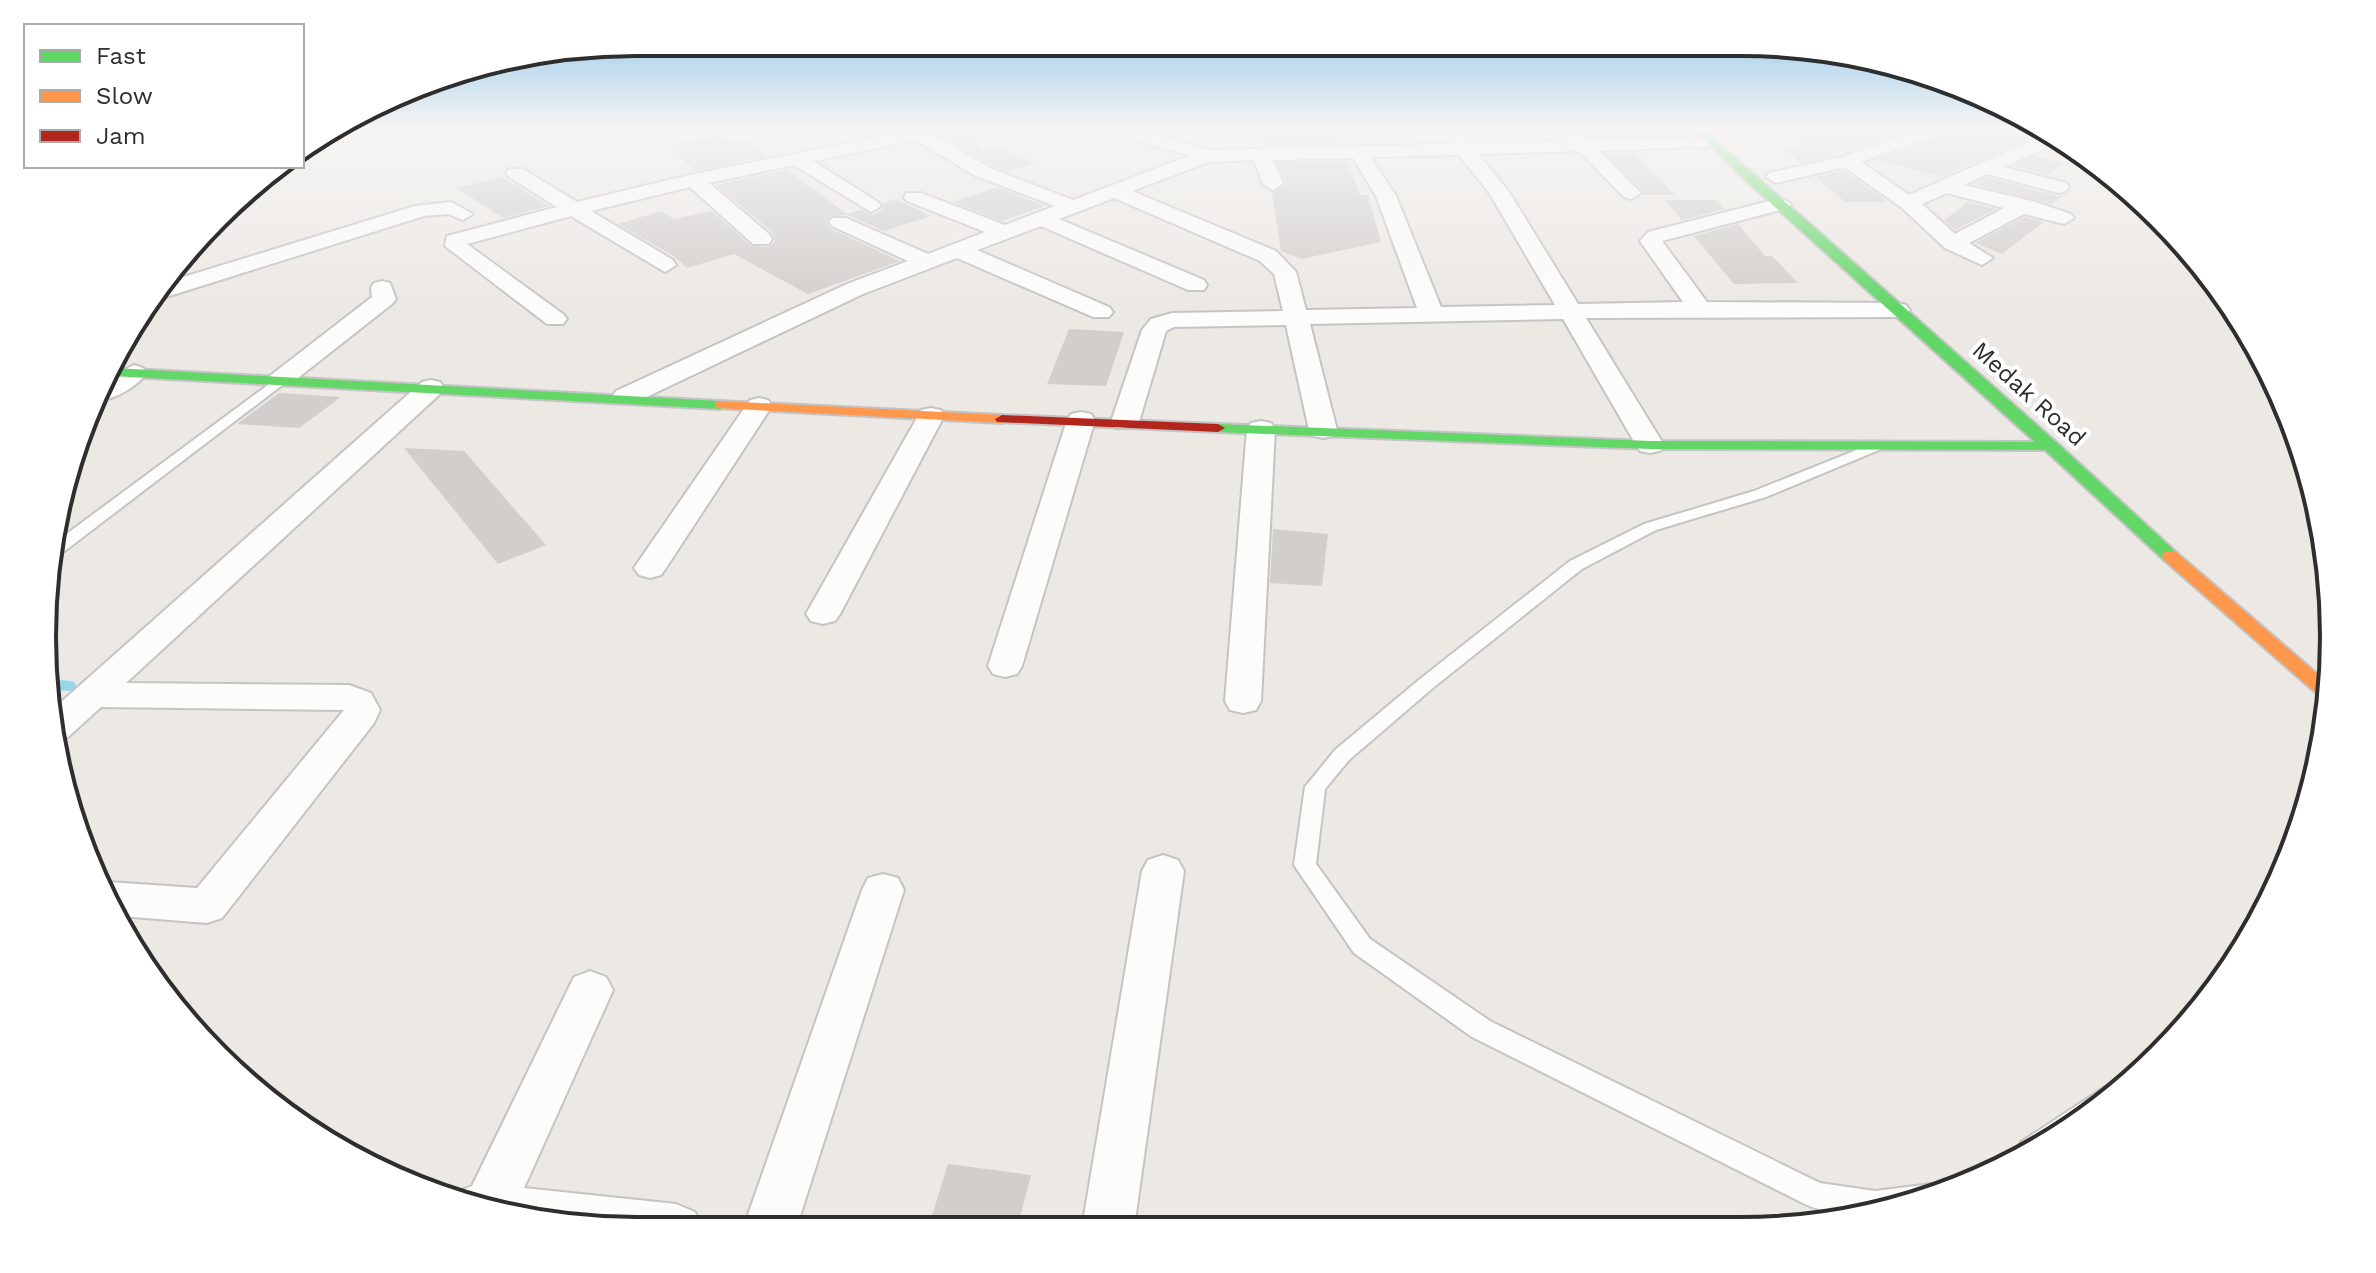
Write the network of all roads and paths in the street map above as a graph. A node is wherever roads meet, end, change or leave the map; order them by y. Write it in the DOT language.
graph roads {
  1 [pos="542,188"];
  2 [pos="658,188"];
  3 [pos="704,188"];
  4 [pos="844,188"];
  5 [pos="1026,188"];
  6 [pos="1117,188"];
  7 [pos="1381,188"];
  8 [pos="1496,188"];
  9 [pos="1626,188"];
  10 [pos="1775,188"];
  11 [pos="1784,188"];
  12 [pos="1887,188"];
  13 [pos="1940,188"];
  14 [pos="1955,188"];
  15 [pos="1113,190"];
  16 [pos="1778,191"];
  17 [pos="1631,193"];
  18 [pos="914,197"];
  19 [pos="1908,203"];
  20 [pos="2025,205"];
  21 [pos="871,206"];
  22 [pos="1072,206"];
  23 [pos="575,208"];
  24 [pos="408,214"];
  25 [pos="463,214"];
  26 [pos="1040,218"];
  27 [pos="2064,218"];
  28 [pos="839,222"];
  29 [pos="1003,232"];
  30 [pos="761,239"];
  31 [pos="455,241"];
  32 [pos="1953,243"];
  33 [pos="957,250"];
  34 [pos="1982,258"];
  35 [pos="926,261"];
  36 [pos="665,265"];
  37 [pos="1196,285"];
  38 [pos="173,287"];
  39 [pos="382,288"];
  40 [pos="1700,309"];
  41 [pos="1898,310"];
  42 [pos="1101,312"];
  43 [pos="1568,312"];
  44 [pos="1432,315"];
  45 [pos="1294,318"];
  46 [pos="555,319"];
  47 [pos="120,372"];
  48 [pos="280,380"];
  49 [pos="431,388"];
  50 [pos="2018,392"];
  51 [pos="625,397"];
  52 [pos="759,406"];
  53 [pos="931,416"];
  54 [pos="1081,420"];
  55 [pos="1125,422"];
  56 [pos="1261,429"];
  57 [pos="1323,430"];
  58 [pos="1650,445"];
  59 [pos="1877,446"];
  60 [pos="2052,446"];
  61 [pos="64,543"];
  62 [pos="650,568"];
  63 [pos="823,614"];
  64 [pos="1005,666"];
  65 [pos="2318,685"];
  66 [pos="92,695"];
  67 [pos="1243,701"];
  68 [pos="62,721"];
  69 [pos="1163,871"];
  70 [pos="883,890"];
  71 [pos="120,900"];
  72 [pos="590,990"];
  73 [pos="489,1198"];
  74 [pos="1866,1203"];
  75 [pos="773,1217"];
  76 [pos="1110,1217"];
  1 -- 23 [label="street"];
  2 -- 23 [label="street"];
  3 -- 30 [label="street"];
  4 -- 21 [label="street"];
  5 -- 22 [label="street"];
  6 -- 15 [label="street"];
  7 -- 44 [label="street"];
  8 -- 43 [label="street"];
  9 -- 17 [label="street"];
  10 -- 16 [label="street"];
  11 -- 16 [label="street"];
  12 -- 19 [label="street"];
  13 -- 19 [label="street"];
  14 -- 20 [label="street"];
  15 -- 22 [label="street"];
  15 -- 45 [label="street"];
  16 -- 40 [label="street"];
  16 -- 41 [label="street, Medak Road"];
  16 -- 50 [label="street"];
  18 -- 29 [label="street"];
  19 -- 32 [label="street"];
  20 -- 27 [label="street"];
  20 -- 32 [label="street"];
  22 -- 26 [label="street"];
  23 -- 31 [label="street"];
  23 -- 36 [label="street"];
  24 -- 25 [label="street"];
  24 -- 31 [label="street"];
  24 -- 38 [label="street"];
  26 -- 29 [label="street"];
  26 -- 37 [label="street"];
  28 -- 35 [label="street"];
  29 -- 33 [label="street"];
  31 -- 46 [label="street"];
  32 -- 34 [label="street"];
  33 -- 35 [label="street"];
  33 -- 42 [label="street"];
  35 -- 51 [label="street"];
  39 -- 48 [label="street"];
  40 -- 41 [label="street"];
  40 -- 43 [label="street"];
  41 -- 60 [label="street, Medak Road"];
  43 -- 44 [label="street"];
  43 -- 58 [label="street"];
  44 -- 45 [label="street"];
  45 -- 55 [label="street"];
  45 -- 57 [label="street"];
  47 -- 48 [label="street"];
  48 -- 49 [label="street"];
  48 -- 61 [label="lane"];
  49 -- 51 [label="street"];
  49 -- 66 [label="street"];
  51 -- 52 [label="street"];
  52 -- 53 [label="street"];
  52 -- 62 [label="street"];
  53 -- 54 [label="street"];
  53 -- 63 [label="street"];
  54 -- 55 [label="street"];
  54 -- 64 [label="street"];
  55 -- 56 [label="street"];
  56 -- 57 [label="street"];
  56 -- 67 [label="street"];
  57 -- 58 [label="street"];
  58 -- 59 [label="street"];
  59 -- 60 [label="street"];
  59 -- 74 [label="lane"];
  60 -- 65 [label="street, Medak Road"];
  66 -- 68 [label="street"];
  66 -- 71 [label="street"];
  69 -- 76 [label="street"];
  70 -- 75 [label="street"];
  72 -- 73 [label="street"];
}
